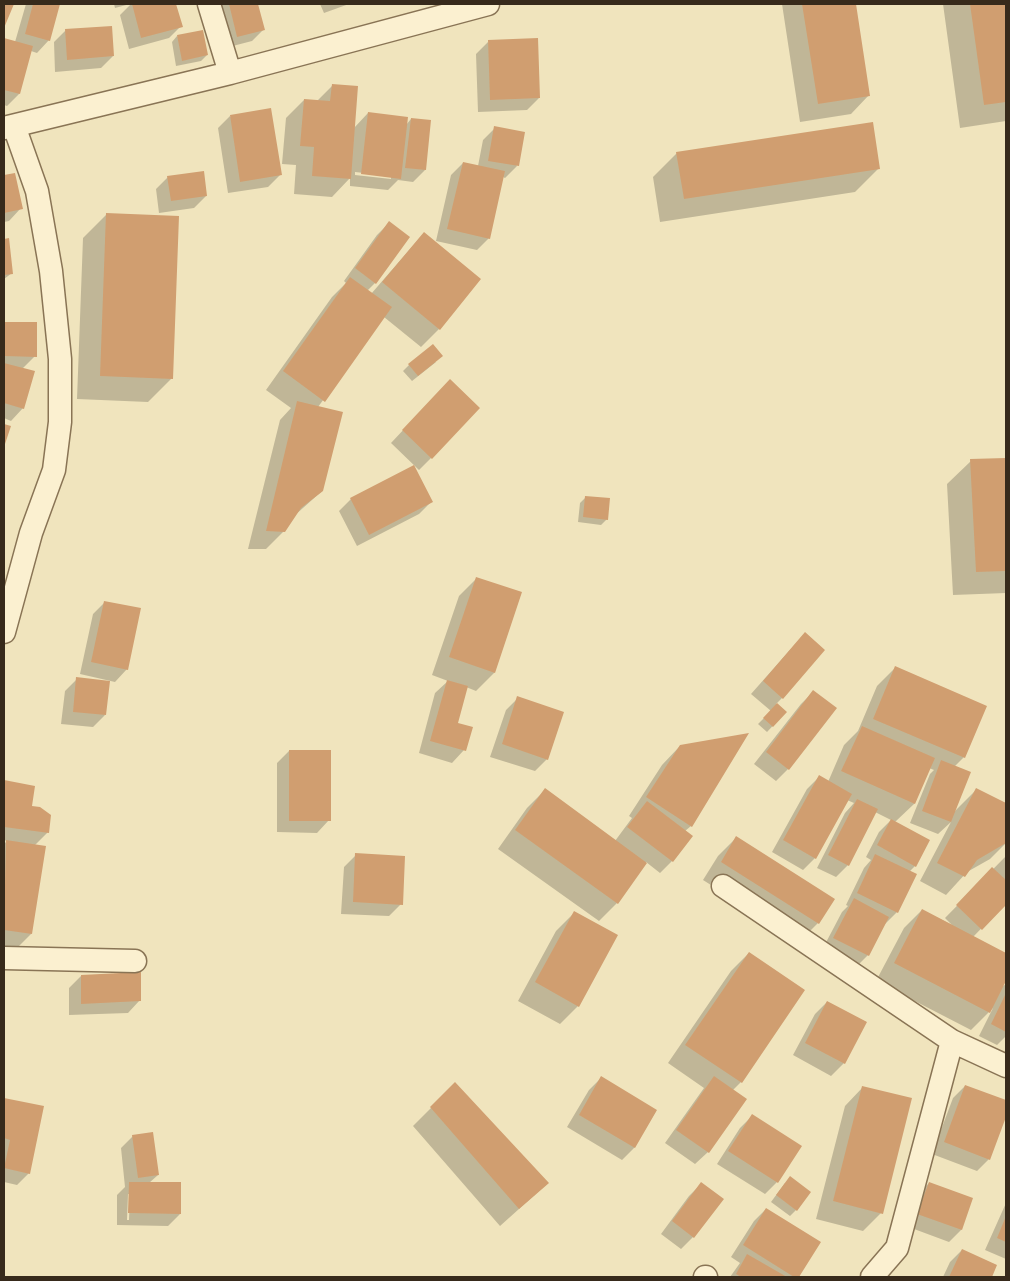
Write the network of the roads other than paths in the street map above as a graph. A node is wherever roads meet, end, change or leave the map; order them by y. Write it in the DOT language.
graph roads {
  1 [pos="209,4"];
  2 [pos="488,4"];
  3 [pos="230,73"];
  4 [pos="9,127"];
  5 [pos="4,632"];
  6 [pos="723,886"];
  7 [pos="4,958"];
  8 [pos="135,961"];
  9 [pos="952,1041"];
  10 [pos="1006,1066"];
  11 [pos="872,1277"];
  1 -- 3 [label="street"];
  2 -- 3 [label="street"];
  3 -- 4 [label="street"];
  4 -- 5 [label="street"];
  6 -- 9 [label="street"];
  7 -- 8 [label="street"];
  9 -- 10 [label="street"];
  9 -- 11 [label="street"];
}
